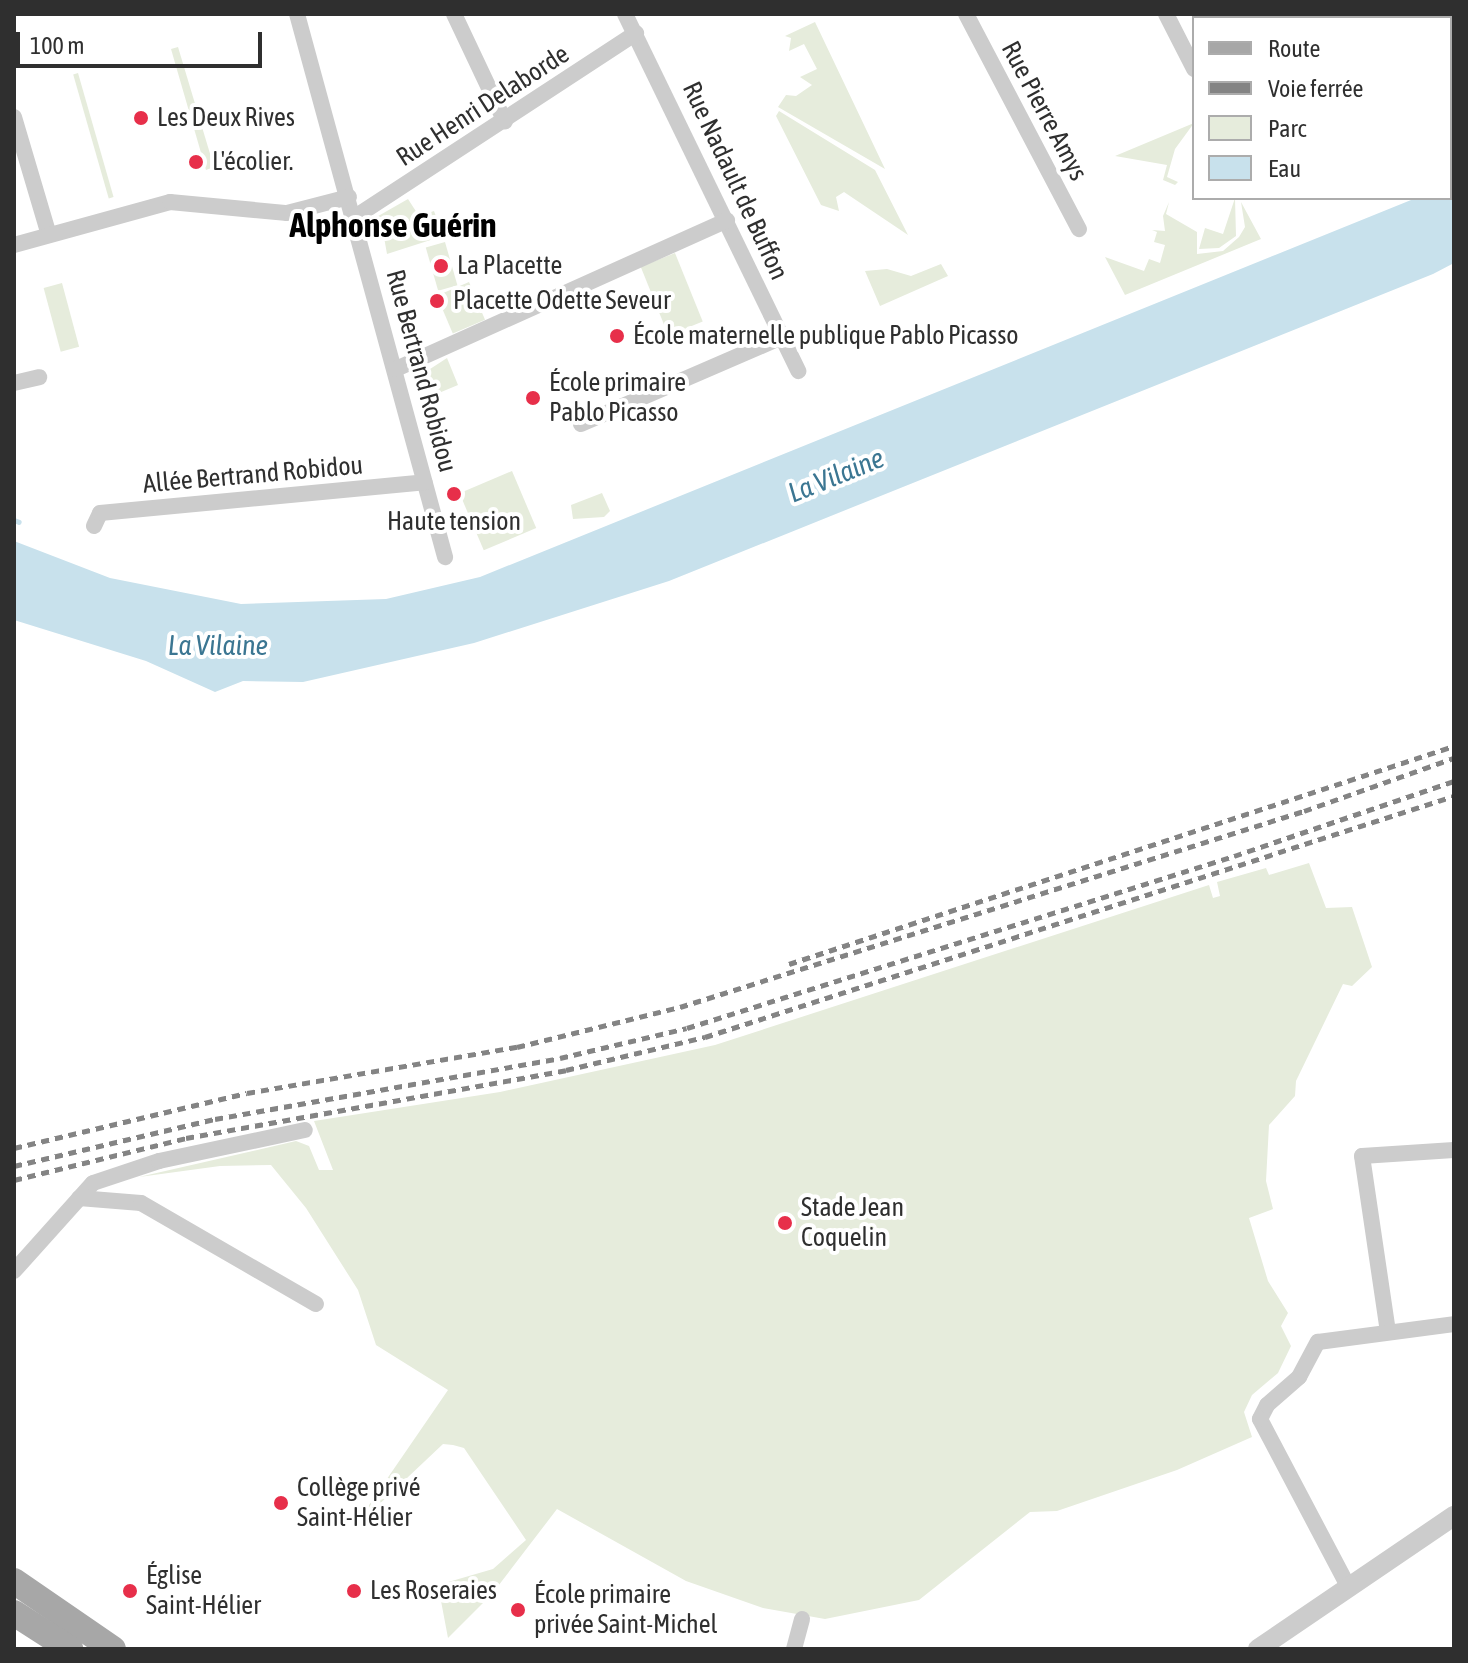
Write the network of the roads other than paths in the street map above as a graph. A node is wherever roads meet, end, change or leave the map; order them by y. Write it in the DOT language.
graph roads {
  1 [pos="297,14"];
  2 [pos="454,14"];
  3 [pos="625,14"];
  4 [pos="966,14"];
  5 [pos="1166,14"];
  6 [pos="636,33"];
  7 [pos="1192,65"];
  8 [pos="14,117"];
  9 [pos="505,122"];
  10 [pos="349,197"];
  11 [pos="355,217"];
  12 [pos="727,220"];
  13 [pos="1079,229"];
  14 [pos="49,235"];
  15 [pos="14,245"];
  16 [pos="782,337"];
  17 [pos="396,369"];
  18 [pos="798,371"];
  19 [pos="39,377"];
  20 [pos="14,383"];
  21 [pos="581,424"];
  22 [pos="425,482"];
  23 [pos="94,526"];
  24 [pos="445,557"];
  25 [pos="305,1130"];
  26 [pos="1454,1150"];
  27 [pos="79,1198"];
  28 [pos="14,1271"];
  29 [pos="316,1304"];
  30 [pos="1454,1324"];
  31 [pos="1388,1332"];
  32 [pos="1454,1516"];
  33 [pos="14,1581"];
  34 [pos="1349,1588"];
  35 [pos="14,1613"];
  36 [pos="802,1619"];
  37 [pos="107,1647"];
  38 [pos="70,1649"];
  39 [pos="794,1649"];
  40 [pos="1258,1649"];
  1 -- 10 [label="street, Rue Bertrand Robidou"];
  2 -- 9 [label="street"];
  3 -- 6 [label="street, Rue Nadault de Buffon"];
  4 -- 13 [label="street, Rue Pierre Amys"];
  5 -- 7 [label="street"];
  6 -- 9 [label="street, Rue Henri Delaborde"];
  6 -- 12 [label="street, Rue Nadault de Buffon"];
  8 -- 14 [label="street"];
  9 -- 11 [label="street, Rue Henri Delaborde"];
  10 -- 11 [label="street, Rue Bertrand Robidou"];
  10 -- 14 [label="street"];
  11 -- 17 [label="street, Rue Bertrand Robidou"];
  12 -- 16 [label="street, Rue Nadault de Buffon"];
  12 -- 17 [label="street"];
  14 -- 15 [label="street"];
  16 -- 18 [label="street, Rue Nadault de Buffon"];
  16 -- 21 [label="street"];
  17 -- 22 [label="street, Rue Bertrand Robidou"];
  19 -- 20 [label="street"];
  22 -- 23 [label="street, Allée Bertrand Robidou"];
  22 -- 24 [label="street, Rue Bertrand Robidou"];
  25 -- 27 [label="street"];
  26 -- 31 [label="street"];
  27 -- 28 [label="street"];
  27 -- 29 [label="street"];
  30 -- 31 [label="street"];
  31 -- 34 [label="street"];
  32 -- 34 [label="street"];
  33 -- 37 [label="main road"];
  34 -- 40 [label="street"];
  35 -- 38 [label="main road"];
  36 -- 39 [label="street"];
}
